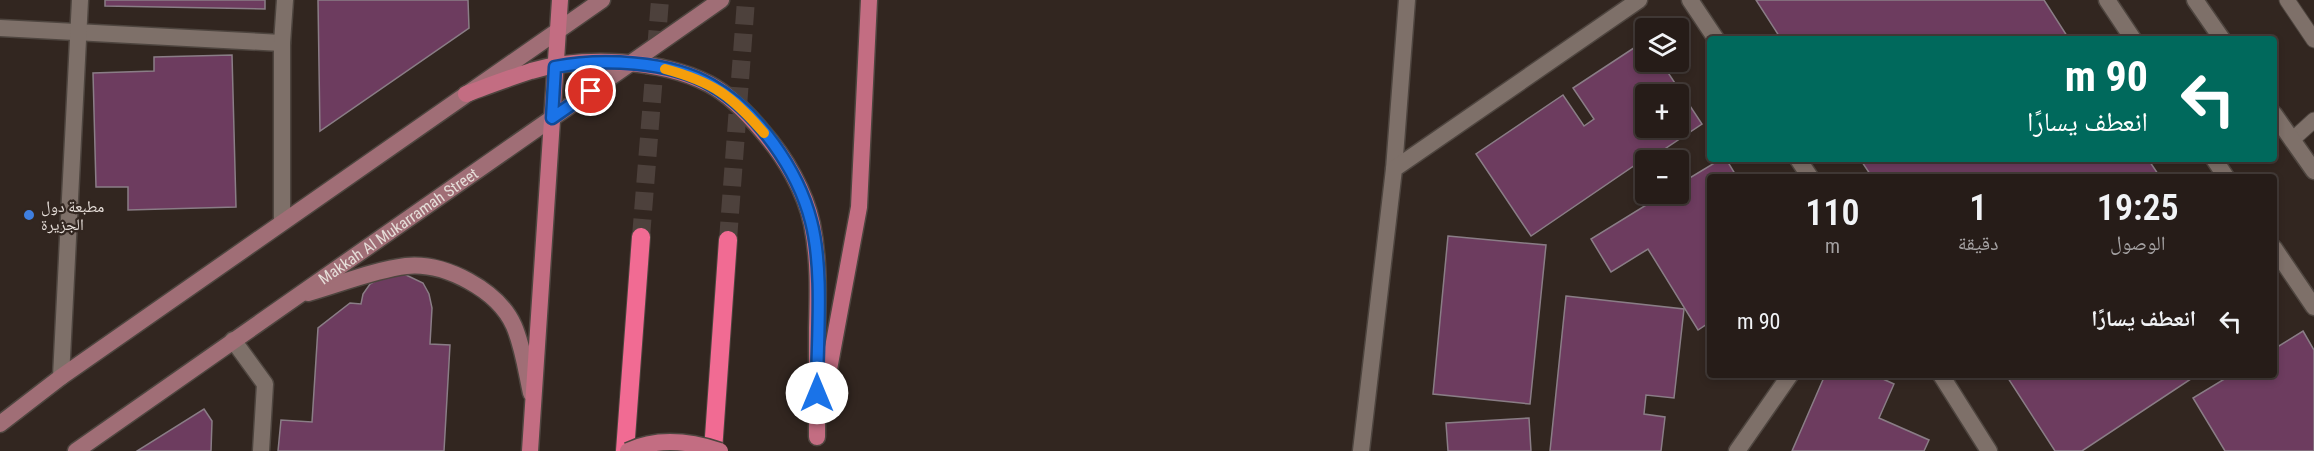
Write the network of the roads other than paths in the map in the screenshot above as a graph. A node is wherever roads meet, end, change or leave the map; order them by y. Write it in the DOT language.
graph roads {
  1 [pos="80,0"];
  2 [pos="285,0"];
  3 [pos="560,0"];
  4 [pos="602,0"];
  5 [pos="721,0"];
  6 [pos="869,0"];
  7 [pos="1407,0"];
  8 [pos="1639,0"];
  9 [pos="1690,0"];
  10 [pos="2107,0"];
  11 [pos="2195,0"];
  12 [pos="2286,0"];
  13 [pos="0,28"];
  14 [pos="558,31"];
  15 [pos="79,34"];
  16 [pos="1714,36"];
  17 [pos="2131,36"];
  18 [pos="2220,36"];
  19 [pos="2314,40"];
  20 [pos="282,43"];
  21 [pos="630,64"];
  22 [pos="555,67"];
  23 [pos="466,94"];
  24 [pos="552,118"];
  25 [pos="2277,118"];
  26 [pos="2314,120"];
  27 [pos="2292,140"];
  28 [pos="1394,169"];
  29 [pos="2314,171"];
  30 [pos="282,222"];
  31 [pos="641,237"];
  32 [pos="728,240"];
  33 [pos="2277,252"];
  34 [pos="293,298"];
  35 [pos="2314,307"];
  36 [pos="233,340"];
  37 [pos="61,377"];
  38 [pos="1788,378"];
  39 [pos="1943,378"];
  40 [pos="533,405"];
  41 [pos="0,424"];
  42 [pos="816,444"];
  43 [pos="76,451"];
  44 [pos="261,451"];
  45 [pos="530,451"];
  46 [pos="627,451"];
  47 [pos="713,451"];
  48 [pos="720,451"];
  49 [pos="1361,451"];
  50 [pos="1737,451"];
  51 [pos="1989,451"];
  1 -- 15 [label="street"];
  2 -- 20 [label="street"];
  3 -- 14 [label="main road"];
  4 -- 14 [label="main road"];
  5 -- 21 [label="main road, Makkah Al Mukarramah Street"];
  6 -- 42 [label="main road"];
  7 -- 28 [label="street"];
  8 -- 28 [label="street"];
  9 -- 16 [label="street"];
  10 -- 17 [label="street"];
  11 -- 18 [label="street"];
  12 -- 19 [label="lane"];
  13 -- 15 [label="street"];
  14 -- 22 [label="main road"];
  14 -- 23 [label="main road"];
  15 -- 20 [label="street"];
  15 -- 37 [label="street"];
  20 -- 30 [label="street"];
  21 -- 22 [label="main road"];
  21 -- 24 [label="main road, Makkah Al Mukarramah Street"];
  21 -- 42 [label="main road"];
  22 -- 23 [label="main road"];
  22 -- 24 [label="main road"];
  23 -- 30 [label="main road"];
  24 -- 34 [label="main road, Makkah Al Mukarramah Street"];
  24 -- 40 [label="main road"];
  25 -- 27 [label="street"];
  26 -- 27 [label="lane"];
  27 -- 29 [label="street"];
  28 -- 49 [label="street"];
  30 -- 37 [label="main road"];
  31 -- 46 [label="highway"];
  32 -- 47 [label="highway"];
  33 -- 35 [label="street"];
  34 -- 36 [label="main road, Makkah Al Mukarramah Street"];
  34 -- 40 [label="main road"];
  36 -- 43 [label="main road, Makkah Al Mukarramah Street"];
  36 -- 44 [label="street"];
  37 -- 41 [label="main road"];
  38 -- 50 [label="street"];
  39 -- 51 [label="street"];
  40 -- 45 [label="main road"];
  46 -- 48 [label="main road, bridge"];
}
